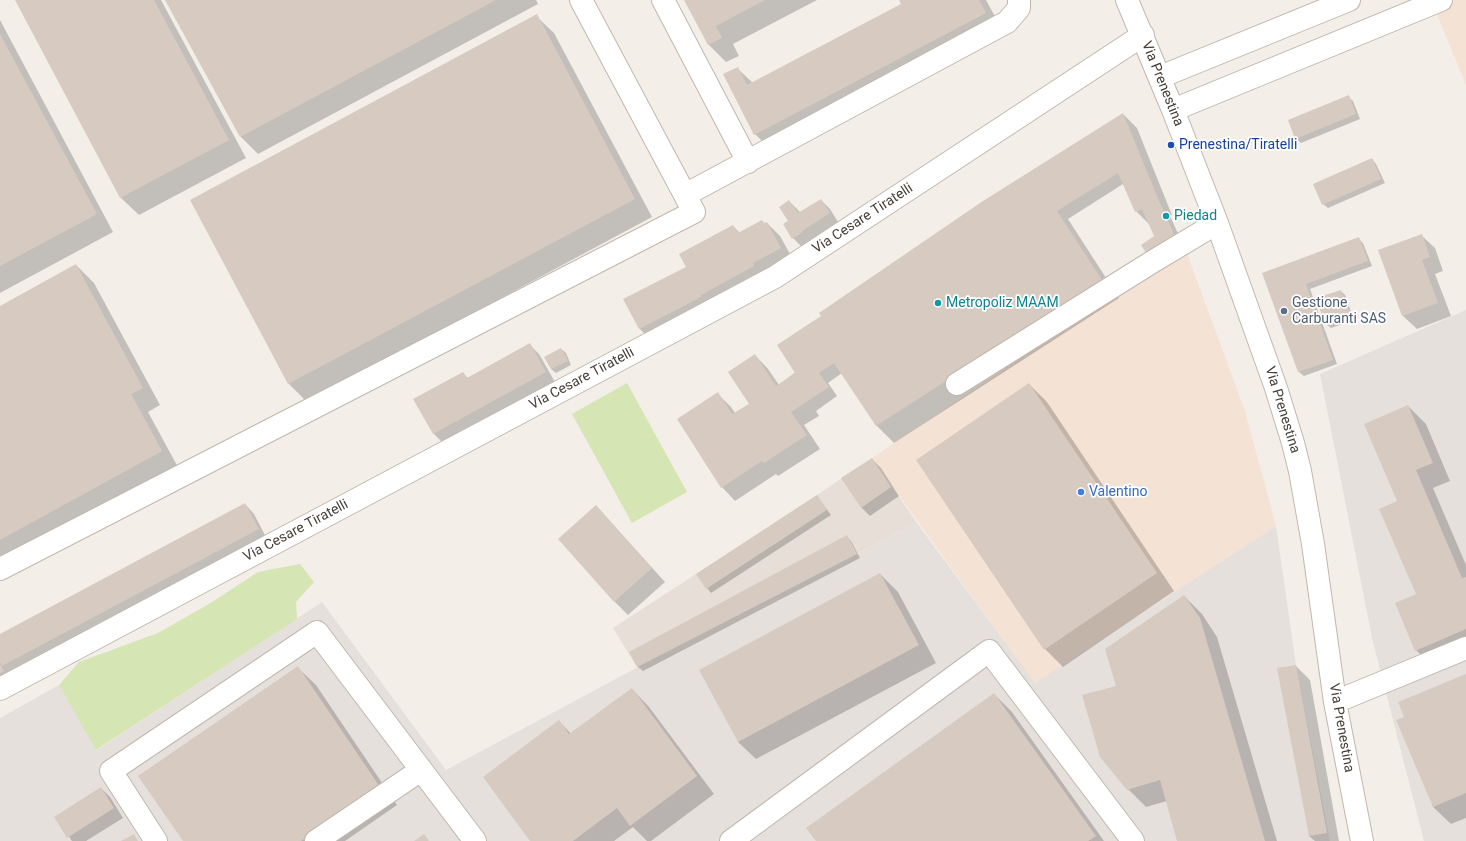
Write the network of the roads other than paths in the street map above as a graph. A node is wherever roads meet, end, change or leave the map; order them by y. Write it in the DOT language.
graph roads {
  1 [pos="663,0"];
  2 [pos="1018,0"];
  3 [pos="1127,0"];
  4 [pos="1349,0"];
  5 [pos="1441,0"];
  6 [pos="585,1"];
  7 [pos="1143,35"];
  8 [pos="1160,77"];
  9 [pos="1173,110"];
  10 [pos="748,162"];
  11 [pos="685,195"];
  12 [pos="1216,223"];
  13 [pos="957,384"];
  14 [pos="0,569"];
  15 [pos="1466,648"];
  16 [pos="0,689"];
  17 [pos="1335,702"];
  18 [pos="421,770"];
  19 [pos="156,841"];
  20 [pos="316,841"];
  21 [pos="475,841"];
  22 [pos="731,841"];
  23 [pos="1133,841"];
  24 [pos="1362,841"];
  1 -- 10 [label="street"];
  2 -- 10 [label="street"];
  3 -- 7 [label="street, Via Prenestina"];
  4 -- 8 [label="street"];
  5 -- 9 [label="street"];
  6 -- 11 [label="street"];
  7 -- 8 [label="street, Via Prenestina"];
  7 -- 16 [label="street, Via Cesare Tiratelli"];
  8 -- 9 [label="street, Via Prenestina"];
  9 -- 12 [label="street, Via Prenestina"];
  10 -- 11 [label="street"];
  11 -- 14 [label="street"];
  12 -- 13 [label="street"];
  12 -- 17 [label="street, Via Prenestina"];
  15 -- 17 [label="street"];
  17 -- 24 [label="street, Via Prenestina"];
  18 -- 19 [label="street"];
  18 -- 20 [label="street"];
  18 -- 21 [label="street"];
  22 -- 23 [label="street"];
}
